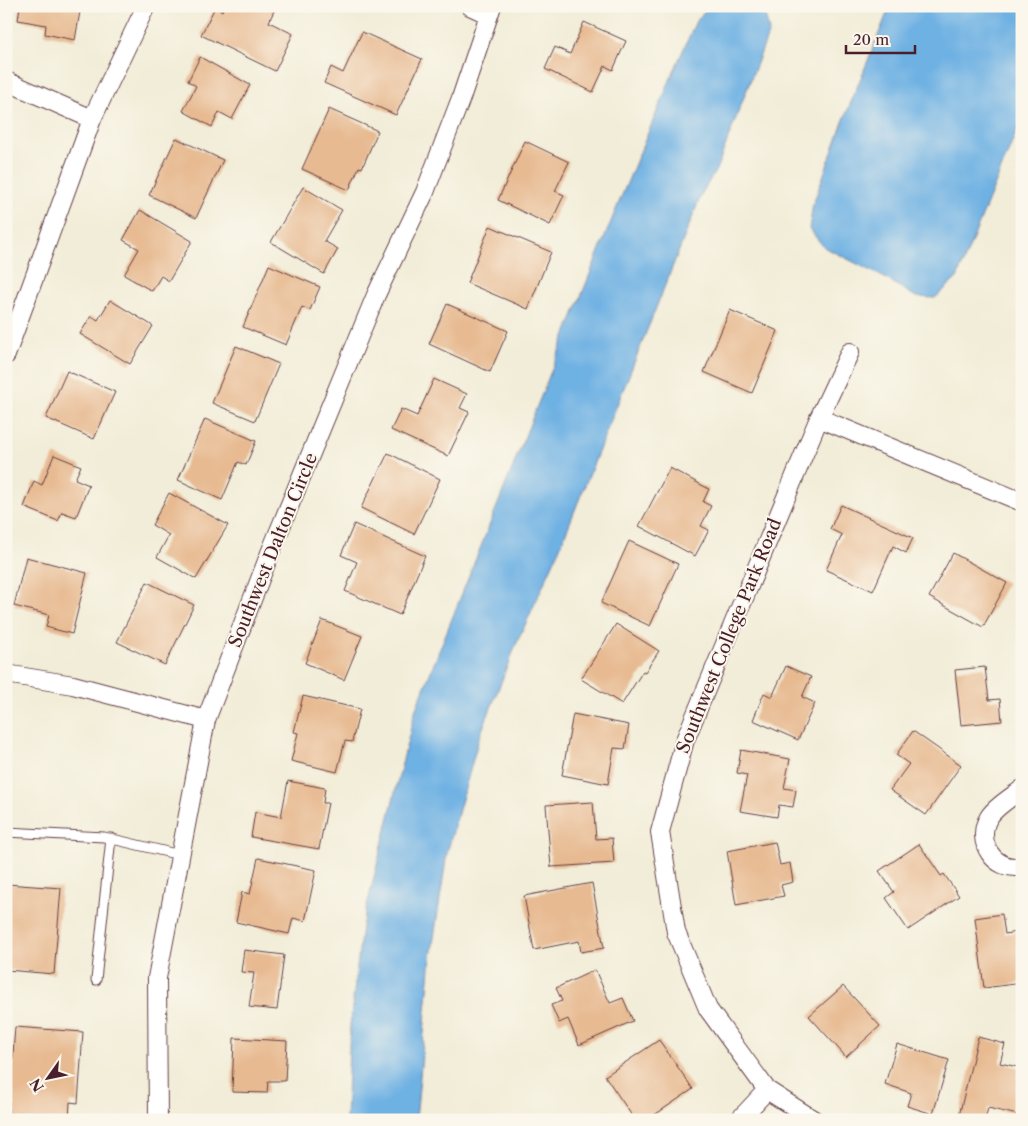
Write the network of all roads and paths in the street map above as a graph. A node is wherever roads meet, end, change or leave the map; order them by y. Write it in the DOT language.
graph roads {
  1 [pos="146,6"];
  2 [pos="470,6"];
  3 [pos="490,10"];
  4 [pos="6,81"];
  5 [pos="92,119"];
  6 [pos="850,352"];
  7 [pos="6,355"];
  8 [pos="819,418"];
  9 [pos="1022,502"];
  10 [pos="6,674"];
  11 [pos="206,720"];
  12 [pos="1022,789"];
  13 [pos="6,832"];
  14 [pos="111,838"];
  15 [pos="180,855"];
  16 [pos="1022,866"];
  17 [pos="96,980"];
  18 [pos="767,1090"];
  19 [pos="158,1120"];
  20 [pos="739,1120"];
  21 [pos="814,1120"];
  1 -- 5 [label="street"];
  2 -- 3 [label="street"];
  3 -- 11 [label="street, Southwest Dalton Circle"];
  4 -- 5 [label="street"];
  5 -- 7 [label="street"];
  6 -- 8 [label="street, Southwest College Park Road"];
  8 -- 9 [label="street"];
  8 -- 18 [label="street, Southwest College Park Road"];
  10 -- 11 [label="street"];
  11 -- 15 [label="street, Southwest Dalton Circle"];
  12 -- 16 [label="street"];
  13 -- 14 [label="lane"];
  14 -- 15 [label="lane"];
  14 -- 17 [label="lane"];
  15 -- 19 [label="street, Southwest Dalton Circle"];
  18 -- 20 [label="street"];
  18 -- 21 [label="street, Southwest College Park Road"];
}
